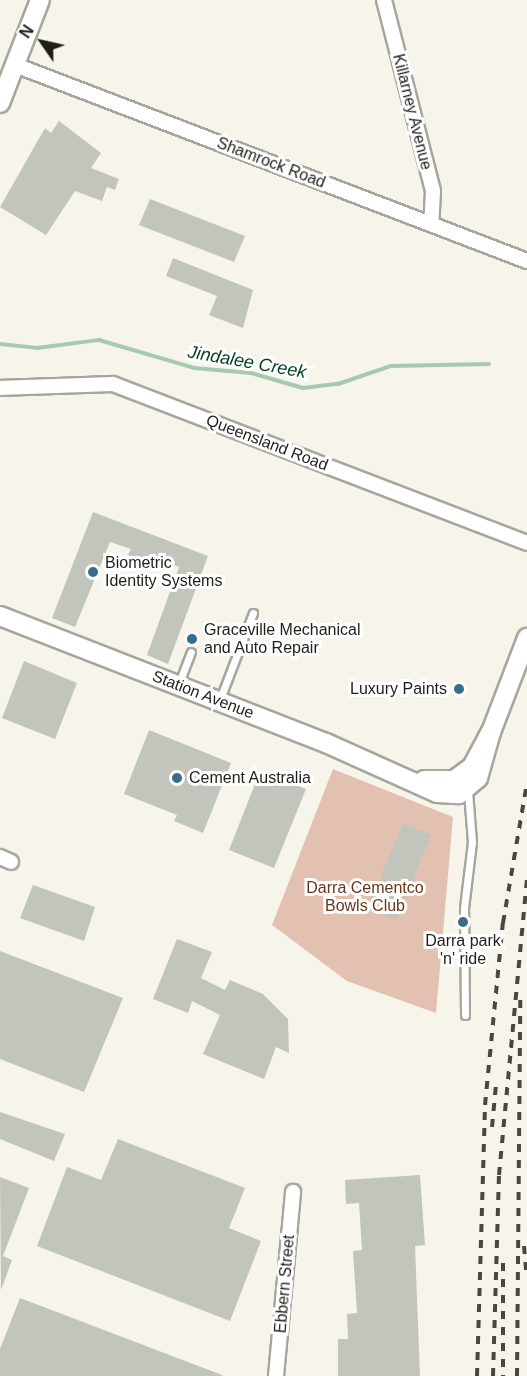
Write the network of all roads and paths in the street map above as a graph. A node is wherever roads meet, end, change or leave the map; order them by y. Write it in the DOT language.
graph roads {
  1 [pos="40,0"];
  2 [pos="384,0"];
  3 [pos="15,65"];
  4 [pos="0,103"];
  5 [pos="431,224"];
  6 [pos="527,261"];
  7 [pos="0,388"];
  8 [pos="527,543"];
  9 [pos="253,613"];
  10 [pos="0,616"];
  11 [pos="527,638"];
  12 [pos="190,652"];
  13 [pos="178,685"];
  14 [pos="219,702"];
  15 [pos="469,781"];
  16 [pos="465,1015"];
  17 [pos="293,1192"];
  18 [pos="276,1376"];
  1 -- 3 [label="street"];
  2 -- 5 [label="street, Killarney Avenue"];
  3 -- 4 [label="street"];
  3 -- 5 [label="street, Shamrock Road"];
  5 -- 6 [label="street, Shamrock Road"];
  7 -- 8 [label="street, Queensland Road"];
  9 -- 14 [label="lane"];
  10 -- 13 [label="street, Station Avenue"];
  11 -- 15 [label="street"];
  12 -- 13 [label="lane"];
  13 -- 14 [label="street, Station Avenue"];
  14 -- 15 [label="street, Station Avenue"];
  15 -- 16 [label="lane"];
  17 -- 18 [label="street, Ebbern Street"];
}
